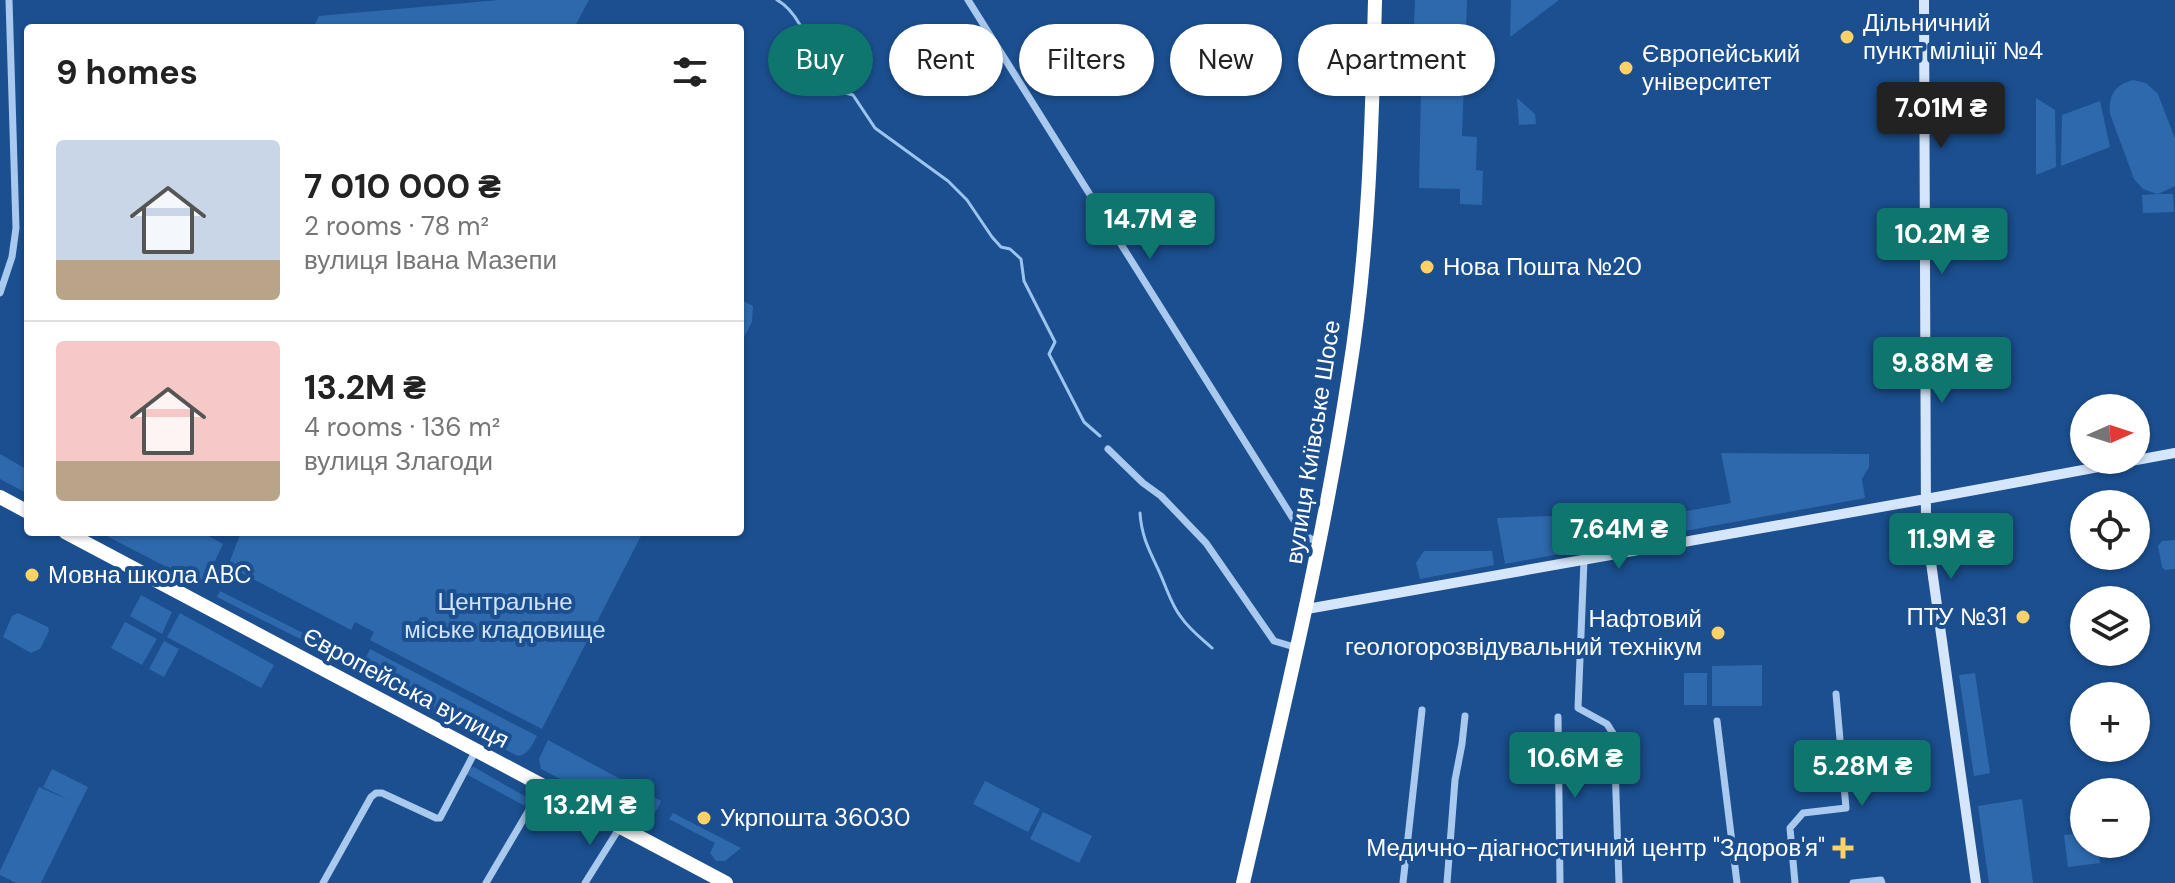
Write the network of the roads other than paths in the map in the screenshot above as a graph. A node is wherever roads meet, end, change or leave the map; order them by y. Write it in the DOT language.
graph roads {
  1 [pos="9,0"];
  2 [pos="968,0"];
  3 [pos="1375,0"];
  4 [pos="1924,0"];
  5 [pos="0,293"];
  6 [pos="1108,449"];
  7 [pos="2175,453"];
  8 [pos="0,497"];
  9 [pos="1926,499"];
  10 [pos="24,510"];
  11 [pos="73,536"];
  12 [pos="1320,541"];
  13 [pos="1584,560"];
  14 [pos="1307,609"];
  15 [pos="1298,648"];
  16 [pos="1836,694"];
  17 [pos="1422,710"];
  18 [pos="1465,716"];
  19 [pos="1558,717"];
  20 [pos="1717,721"];
  21 [pos="476,750"];
  22 [pos="543,786"];
  23 [pos="620,827"];
  24 [pos="323,883"];
  25 [pos="486,883"];
  26 [pos="585,883"];
  27 [pos="726,883"];
  28 [pos="1243,883"];
  29 [pos="1403,883"];
  30 [pos="1447,883"];
  31 [pos="1560,883"];
  32 [pos="1619,883"];
  33 [pos="1737,883"];
  34 [pos="1795,883"];
  35 [pos="1853,883"];
  36 [pos="1882,883"];
  37 [pos="1976,883"];
  1 -- 5 [label="street"];
  2 -- 12 [label="street"];
  3 -- 12 [label="highway, вулиця Київське Шосе"];
  4 -- 9 [label="main road"];
  6 -- 15 [label="street"];
  7 -- 9 [label="main road"];
  8 -- 10 [label="highway"];
  9 -- 13 [label="main road"];
  9 -- 37 [label="main road"];
  11 -- 21 [label="highway, Європейська вулиця"];
  12 -- 14 [label="highway, вулиця Київське Шосе"];
  13 -- 14 [label="main road"];
  13 -- 32 [label="street"];
  14 -- 15 [label="highway, вулиця Київське Шосе"];
  15 -- 28 [label="highway, вулиця Київське Шосе"];
  16 -- 34 [label="street"];
  17 -- 29 [label="street"];
  18 -- 30 [label="street"];
  19 -- 31 [label="street"];
  20 -- 33 [label="street"];
  21 -- 22 [label="highway, Європейська вулиця"];
  21 -- 24 [label="street"];
  22 -- 23 [label="highway, Європейська вулиця"];
  22 -- 25 [label="street"];
  23 -- 26 [label="street"];
  23 -- 27 [label="highway, Європейська вулиця"];
  35 -- 36 [label="street"];
}
